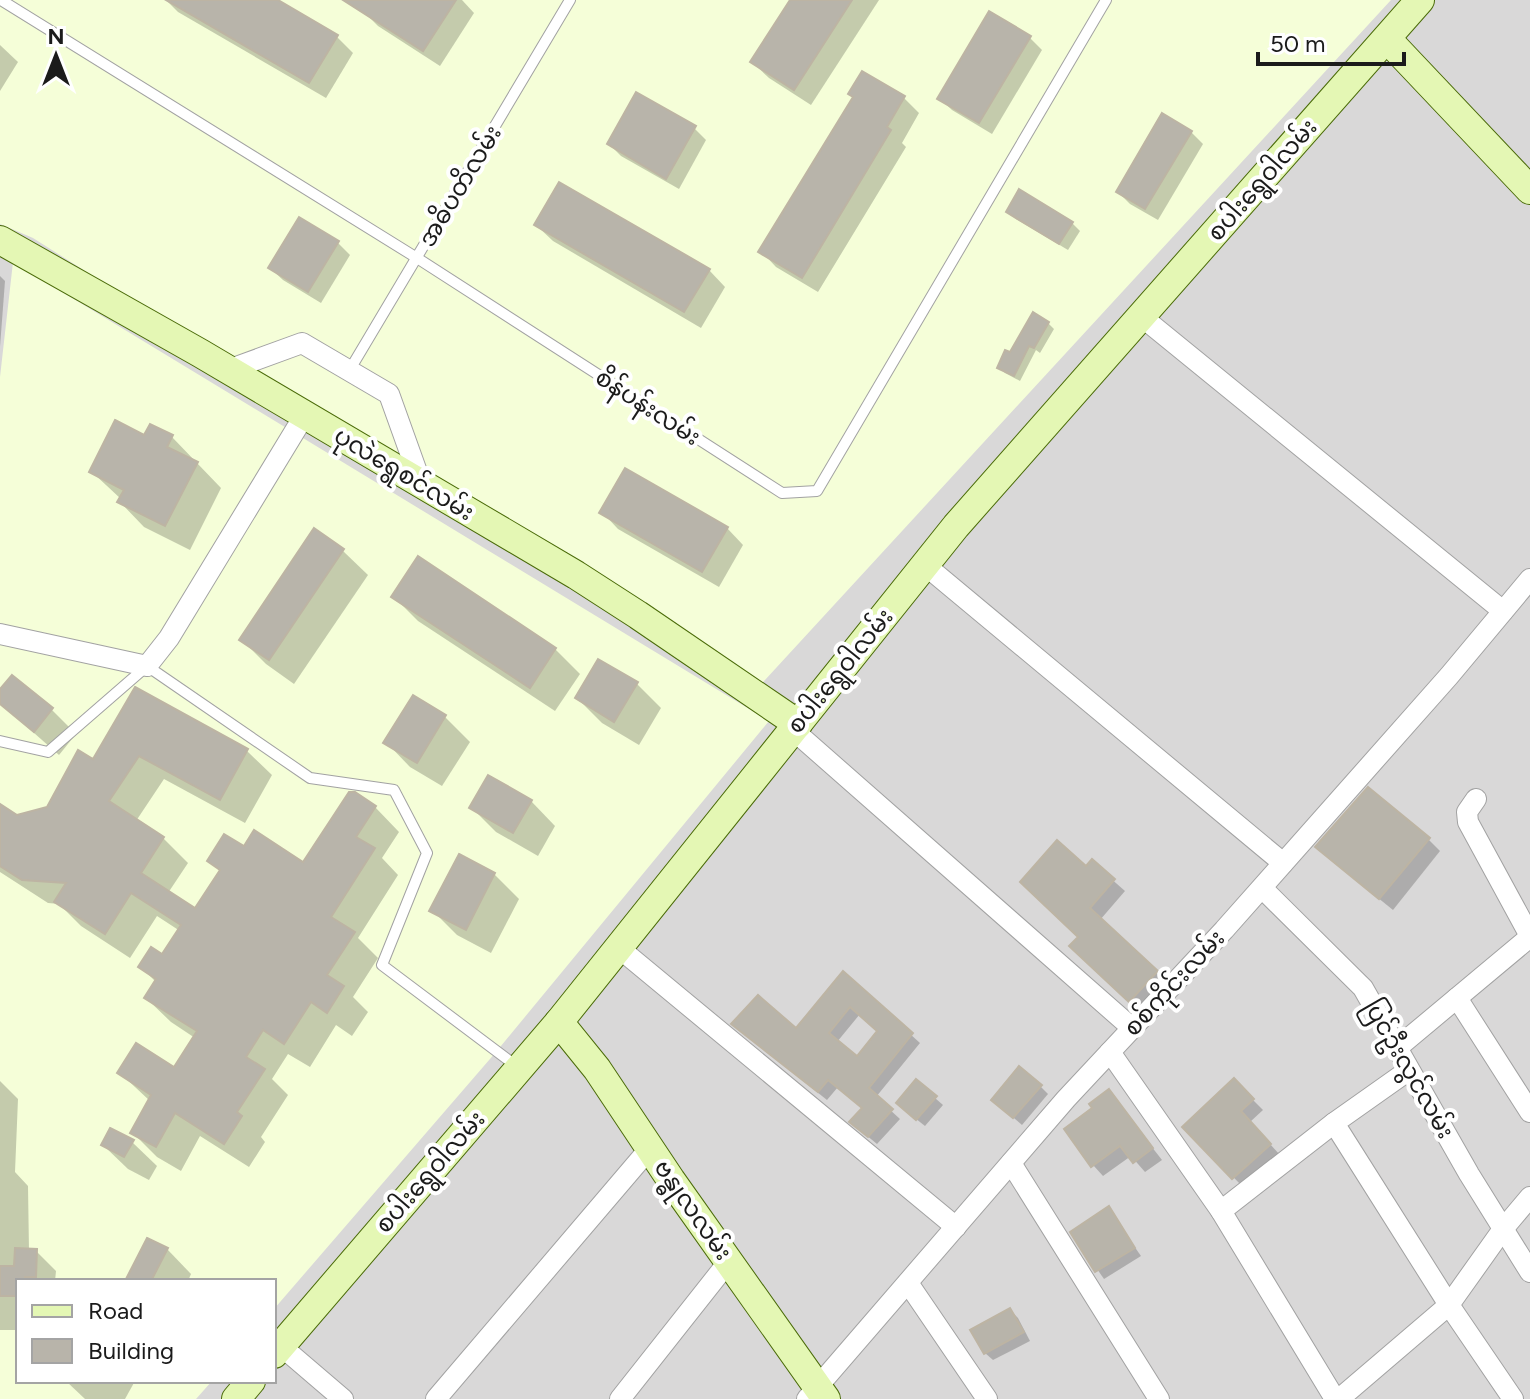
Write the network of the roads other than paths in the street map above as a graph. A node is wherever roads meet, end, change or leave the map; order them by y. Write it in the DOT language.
graph roads {
  1 [pos="1,0"];
  2 [pos="570,0"];
  3 [pos="1106,0"];
  4 [pos="1420,0"];
  5 [pos="1387,39"];
  6 [pos="1528,184"];
  7 [pos="0,240"];
  8 [pos="417,258"];
  9 [pos="1142,317"];
  10 [pos="228,370"];
  11 [pos="349,371"];
  12 [pos="304,416"];
  13 [pos="422,486"];
  14 [pos="925,565"];
  15 [pos="1530,579"];
  16 [pos="1503,611"];
  17 [pos="0,634"];
  18 [pos="147,666"];
  19 [pos="795,727"];
  20 [pos="0,741"];
  21 [pos="1476,799"];
  22 [pos="1283,863"];
  23 [pos="1262,888"];
  24 [pos="1530,937"];
  25 [pos="619,948"];
  26 [pos="1457,998"];
  27 [pos="559,1022"];
  28 [pos="1132,1028"];
  29 [pos="1397,1048"];
  30 [pos="1110,1052"];
  31 [pos="519,1069"];
  32 [pos="1409,1070"];
  33 [pos="1530,1112"];
  34 [pos="1334,1123"];
  35 [pos="650,1148"];
  36 [pos="1011,1163"];
  37 [pos="1530,1197"];
  38 [pos="1221,1211"];
  39 [pos="956,1227"];
  40 [pos="1503,1229"];
  41 [pos="729,1261"];
  42 [pos="1530,1272"];
  43 [pos="908,1283"];
  44 [pos="1449,1305"];
  45 [pos="277,1350"];
  46 [pos="249,1383"];
  47 [pos="817,1395"];
  48 [pos="236,1399"];
  49 [pos="343,1399"];
  50 [pos="436,1399"];
  51 [pos="620,1399"];
  52 [pos="987,1399"];
  53 [pos="1159,1399"];
  54 [pos="1337,1399"];
  55 [pos="1513,1399"];
  1 -- 8 [label="lane, စိန်ပန်းလမ်း"];
  2 -- 8 [label="lane, အဓိပတိလမ်း"];
  3 -- 8 [label="lane, စိန်ပန်းလမ်း"];
  4 -- 5 [label="main road, စပါးရွေဝါလမ်း"];
  5 -- 6 [label="main road"];
  5 -- 9 [label="main road, စပါးရွေဝါလမ်း"];
  7 -- 10 [label="main road, ပုလဲရွေစင်လမ်း"];
  8 -- 11 [label="lane, အဓိပတိလမ်း"];
  9 -- 14 [label="main road, စပါးရွေဝါလမ်း"];
  9 -- 16 [label="street"];
  10 -- 11 [label="street"];
  10 -- 12 [label="main road, ပုလဲရွေစင်လမ်း"];
  11 -- 13 [label="street"];
  12 -- 13 [label="main road, ပုလဲရွေစင်လမ်း"];
  12 -- 18 [label="street"];
  13 -- 19 [label="main road, ပုလဲရွေစင်လမ်း"];
  14 -- 19 [label="main road, စပါးရွေဝါလမ်း"];
  14 -- 22 [label="street"];
  15 -- 16 [label="street, စစ်ကိုင်းလမ်း"];
  16 -- 22 [label="street, စစ်ကိုင်းလမ်း"];
  17 -- 18 [label="street"];
  18 -- 20 [label="lane"];
  18 -- 31 [label="lane"];
  19 -- 25 [label="main road, စပါးရွေဝါလမ်း"];
  19 -- 28 [label="street"];
  21 -- 24 [label="street"];
  22 -- 23 [label="street, စစ်ကိုင်းလမ်း"];
  23 -- 28 [label="street, စစ်ကိုင်းလမ်း"];
  23 -- 29 [label="street, ပြင်ဦးလွင်လမ်း"];
  24 -- 26 [label="street"];
  25 -- 27 [label="main road, စပါးရွေဝါလမ်း"];
  25 -- 39 [label="street"];
  26 -- 29 [label="street"];
  26 -- 33 [label="street"];
  27 -- 31 [label="main road, စပါးရွေဝါလမ်း"];
  27 -- 35 [label="main road, ဗန္ဓုလလမ်း"];
  28 -- 30 [label="street, စစ်ကိုင်းလမ်း"];
  29 -- 32 [label="street, ပြင်ဦးလွင်လမ်း"];
  30 -- 36 [label="street, စစ်ကိုင်းလမ်း"];
  30 -- 38 [label="street"];
  31 -- 45 [label="main road, စပါးရွေဝါလမ်း"];
  32 -- 34 [label="street"];
  32 -- 40 [label="street, ပြင်ဦးလွင်လမ်း"];
  34 -- 38 [label="street"];
  34 -- 44 [label="street"];
  35 -- 41 [label="main road, ဗန္ဓုလလမ်း"];
  35 -- 50 [label="street"];
  36 -- 39 [label="street, စစ်ကိုင်းလမ်း"];
  36 -- 53 [label="street"];
  37 -- 40 [label="street"];
  38 -- 54 [label="street"];
  39 -- 43 [label="street, စစ်ကိုင်းလမ်း"];
  40 -- 42 [label="street, ပြင်ဦးလွင်လမ်း"];
  40 -- 44 [label="street"];
  41 -- 47 [label="main road, ဗန္ဓုလလမ်း"];
  41 -- 51 [label="street"];
  43 -- 47 [label="street, စစ်ကိုင်းလမ်း"];
  43 -- 52 [label="street"];
  44 -- 54 [label="street"];
  44 -- 55 [label="street"];
  45 -- 49 [label="street"];
  46 -- 48 [label="main road"];
}
